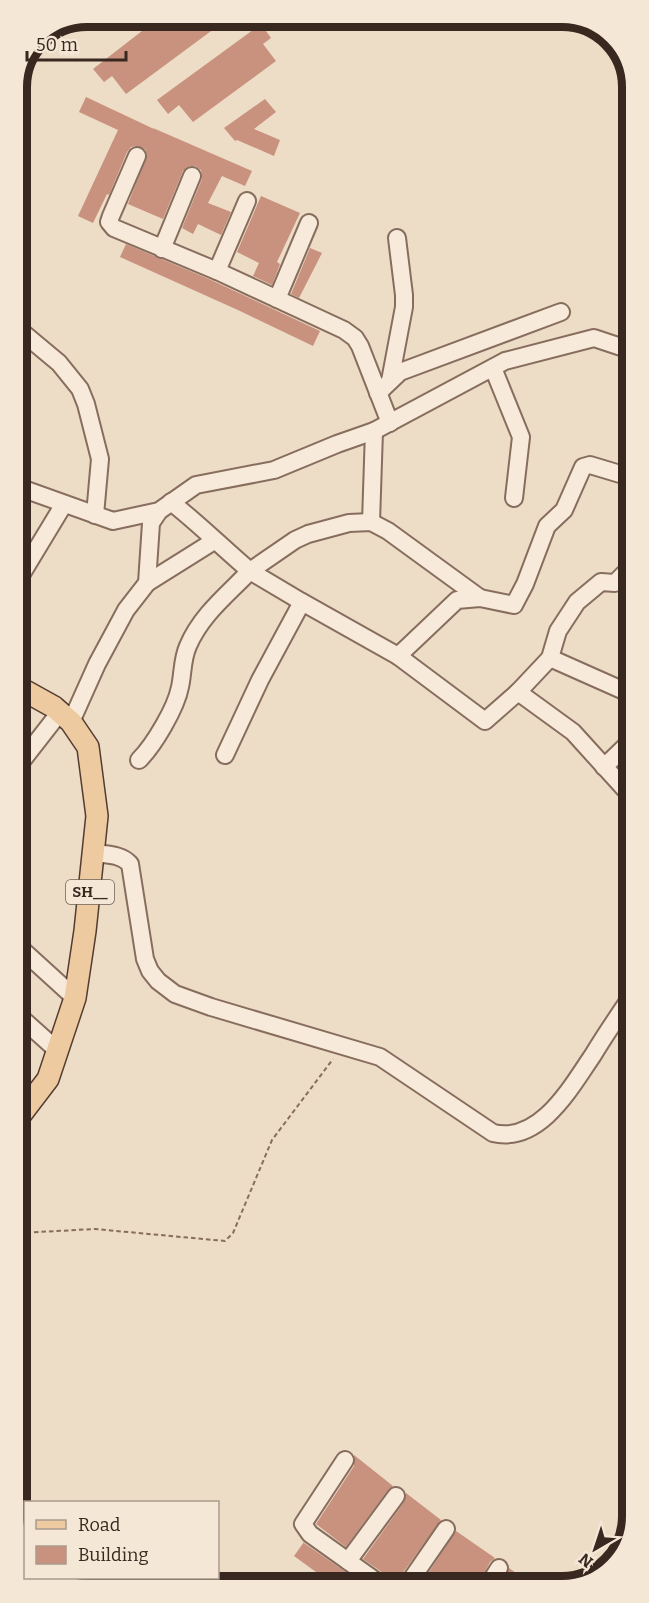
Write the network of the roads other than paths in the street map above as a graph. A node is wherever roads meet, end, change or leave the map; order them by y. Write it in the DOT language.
graph roads {
  1 [pos="137,156"];
  2 [pos="192,177"];
  3 [pos="247,201"];
  4 [pos="309,223"];
  5 [pos="397,238"];
  6 [pos="162,249"];
  7 [pos="217,271"];
  8 [pos="277,299"];
  9 [pos="561,312"];
  10 [pos="27,336"];
  11 [pos="622,347"];
  12 [pos="493,368"];
  13 [pos="381,386"];
  14 [pos="390,423"];
  15 [pos="374,431"];
  16 [pos="622,475"];
  17 [pos="27,490"];
  18 [pos="514,498"];
  19 [pos="64,504"];
  20 [pos="165,507"];
  21 [pos="95,515"];
  22 [pos="371,522"];
  23 [pos="214,541"];
  24 [pos="27,565"];
  25 [pos="250,571"];
  26 [pos="622,576"];
  27 [pos="147,583"];
  28 [pos="480,598"];
  29 [pos="302,602"];
  30 [pos="398,656"];
  31 [pos="550,657"];
  32 [pos="622,688"];
  33 [pos="518,692"];
  34 [pos="27,693"];
  35 [pos="65,717"];
  36 [pos="622,750"];
  37 [pos="225,755"];
  38 [pos="27,757"];
  39 [pos="139,760"];
  40 [pos="604,767"];
  41 [pos="622,786"];
  42 [pos="94,853"];
  43 [pos="27,954"];
  44 [pos="75,998"];
  45 [pos="622,1010"];
  46 [pos="27,1023"];
  47 [pos="58,1051"];
  48 [pos="27,1107"];
  49 [pos="345,1460"];
  50 [pos="396,1496"];
  51 [pos="447,1529"];
  52 [pos="348,1561"];
  53 [pos="500,1568"];
  54 [pos="369,1576"];
  55 [pos="414,1576"];
  56 [pos="494,1576"];
  1 -- 6 [label="street"];
  2 -- 6 [label="street"];
  3 -- 7 [label="street"];
  4 -- 8 [label="street"];
  5 -- 13 [label="street"];
  6 -- 7 [label="street"];
  7 -- 8 [label="street"];
  8 -- 13 [label="street"];
  9 -- 13 [label="street"];
  10 -- 21 [label="street"];
  11 -- 12 [label="street"];
  12 -- 14 [label="street"];
  12 -- 18 [label="street"];
  13 -- 14 [label="street"];
  14 -- 15 [label="street"];
  15 -- 20 [label="street"];
  15 -- 22 [label="street"];
  16 -- 28 [label="street"];
  17 -- 19 [label="street"];
  19 -- 21 [label="street"];
  19 -- 24 [label="street"];
  20 -- 21 [label="street"];
  20 -- 23 [label="street"];
  20 -- 27 [label="street"];
  22 -- 25 [label="street"];
  22 -- 28 [label="street"];
  23 -- 25 [label="street"];
  23 -- 27 [label="street"];
  25 -- 29 [label="street"];
  25 -- 39 [label="street"];
  26 -- 31 [label="street"];
  27 -- 35 [label="street"];
  28 -- 30 [label="street"];
  29 -- 30 [label="street"];
  29 -- 37 [label="street"];
  30 -- 33 [label="street"];
  31 -- 32 [label="street"];
  31 -- 33 [label="street"];
  33 -- 40 [label="street"];
  34 -- 35 [label="main road, SH__"];
  35 -- 38 [label="street"];
  35 -- 42 [label="main road, SH__"];
  36 -- 40 [label="street"];
  40 -- 41 [label="street"];
  42 -- 44 [label="main road, SH__"];
  42 -- 45 [label="street"];
  43 -- 44 [label="street"];
  44 -- 47 [label="main road, SH__"];
  46 -- 47 [label="street"];
  47 -- 48 [label="main road, SH__"];
  49 -- 52 [label="street"];
  50 -- 52 [label="street"];
  51 -- 55 [label="street"];
  52 -- 54 [label="street"];
  53 -- 56 [label="street"];
}
